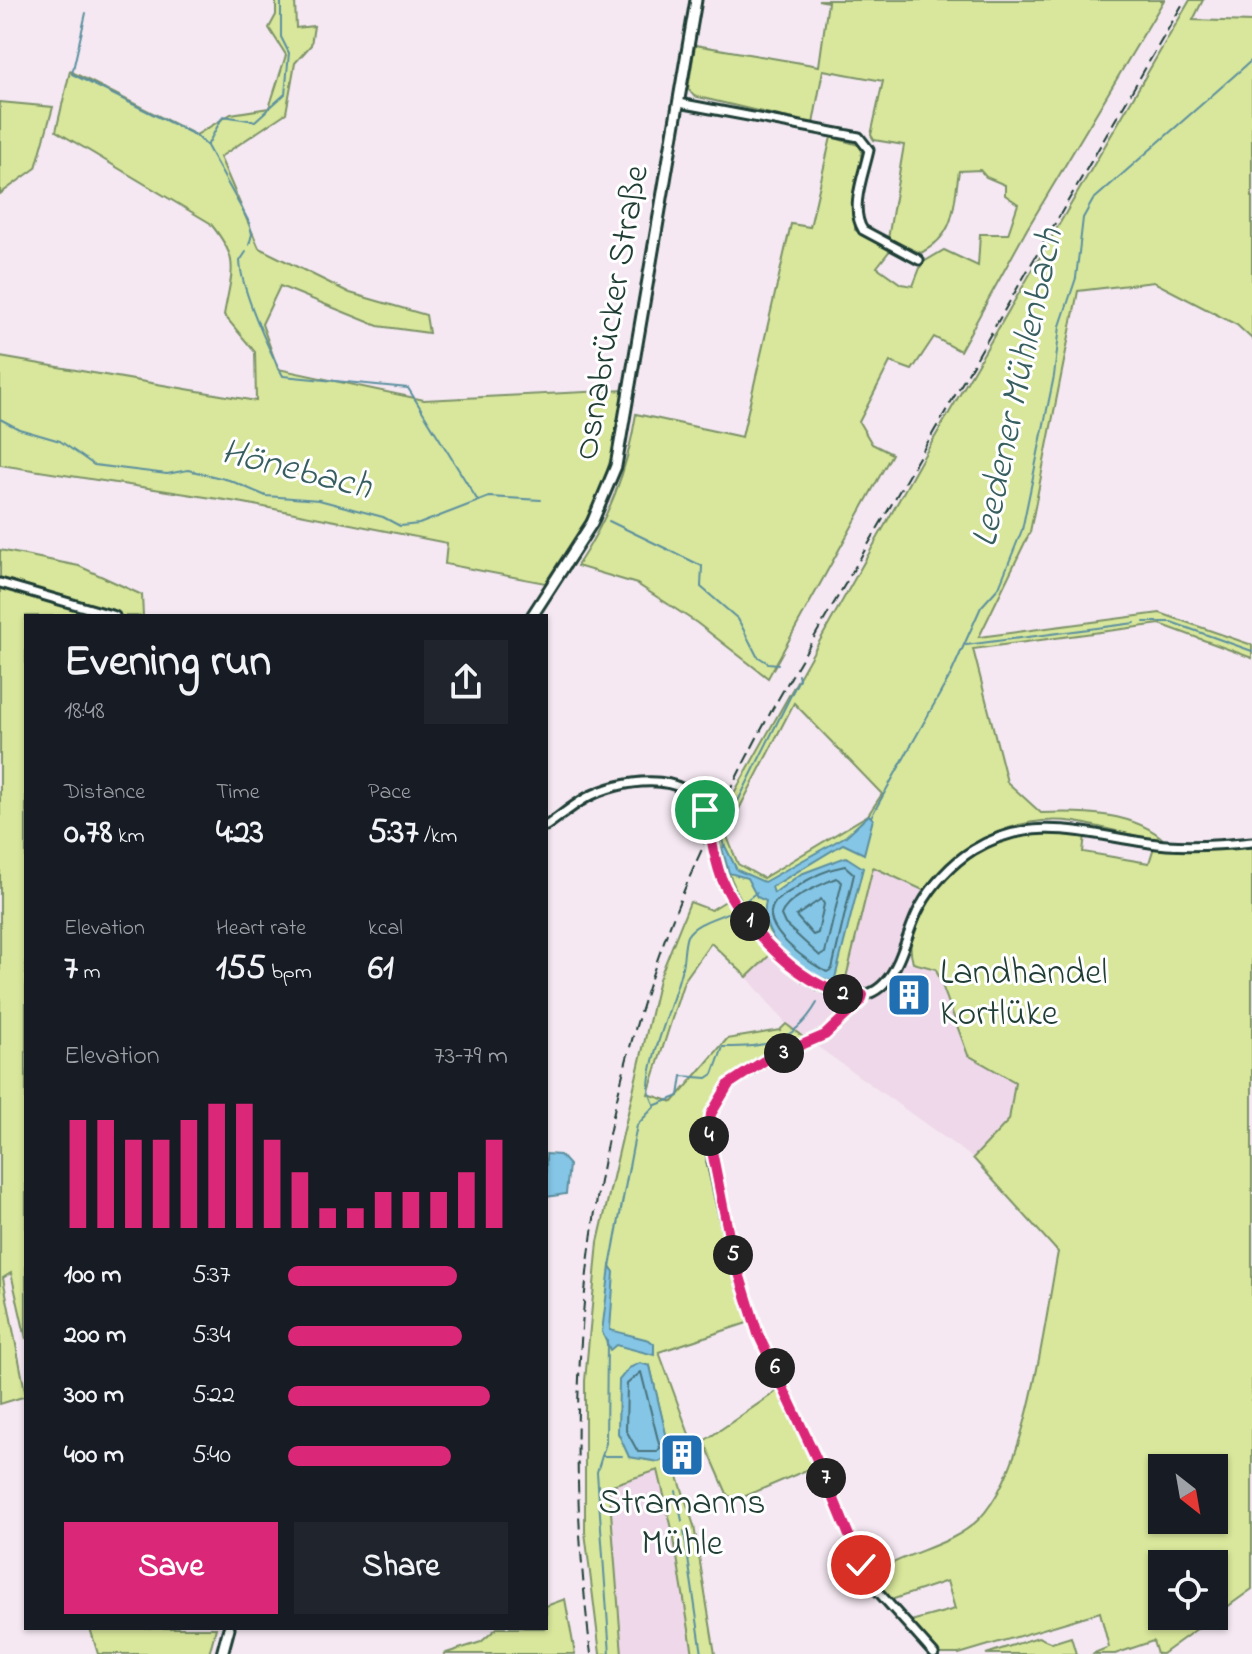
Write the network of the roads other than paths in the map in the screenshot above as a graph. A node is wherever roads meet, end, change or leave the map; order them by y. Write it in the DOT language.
graph roads {
  1 [pos="696,0"];
  2 [pos="679,103"];
  3 [pos="919,260"];
  4 [pos="0,583"];
  5 [pos="108,614"];
  6 [pos="533,614"];
  7 [pos="548,825"];
  8 [pos="1252,842"];
  9 [pos="863,995"];
  10 [pos="228,1630"];
  11 [pos="222,1654"];
  12 [pos="934,1654"];
  1 -- 2 [label="main road, Osnabrücker Straße"];
  2 -- 3 [label="street"];
  2 -- 6 [label="main road, Osnabrücker Straße"];
  4 -- 5 [label="street"];
  7 -- 9 [label="street"];
  8 -- 9 [label="street"];
  9 -- 12 [label="street"];
  10 -- 11 [label="main road"];
}
